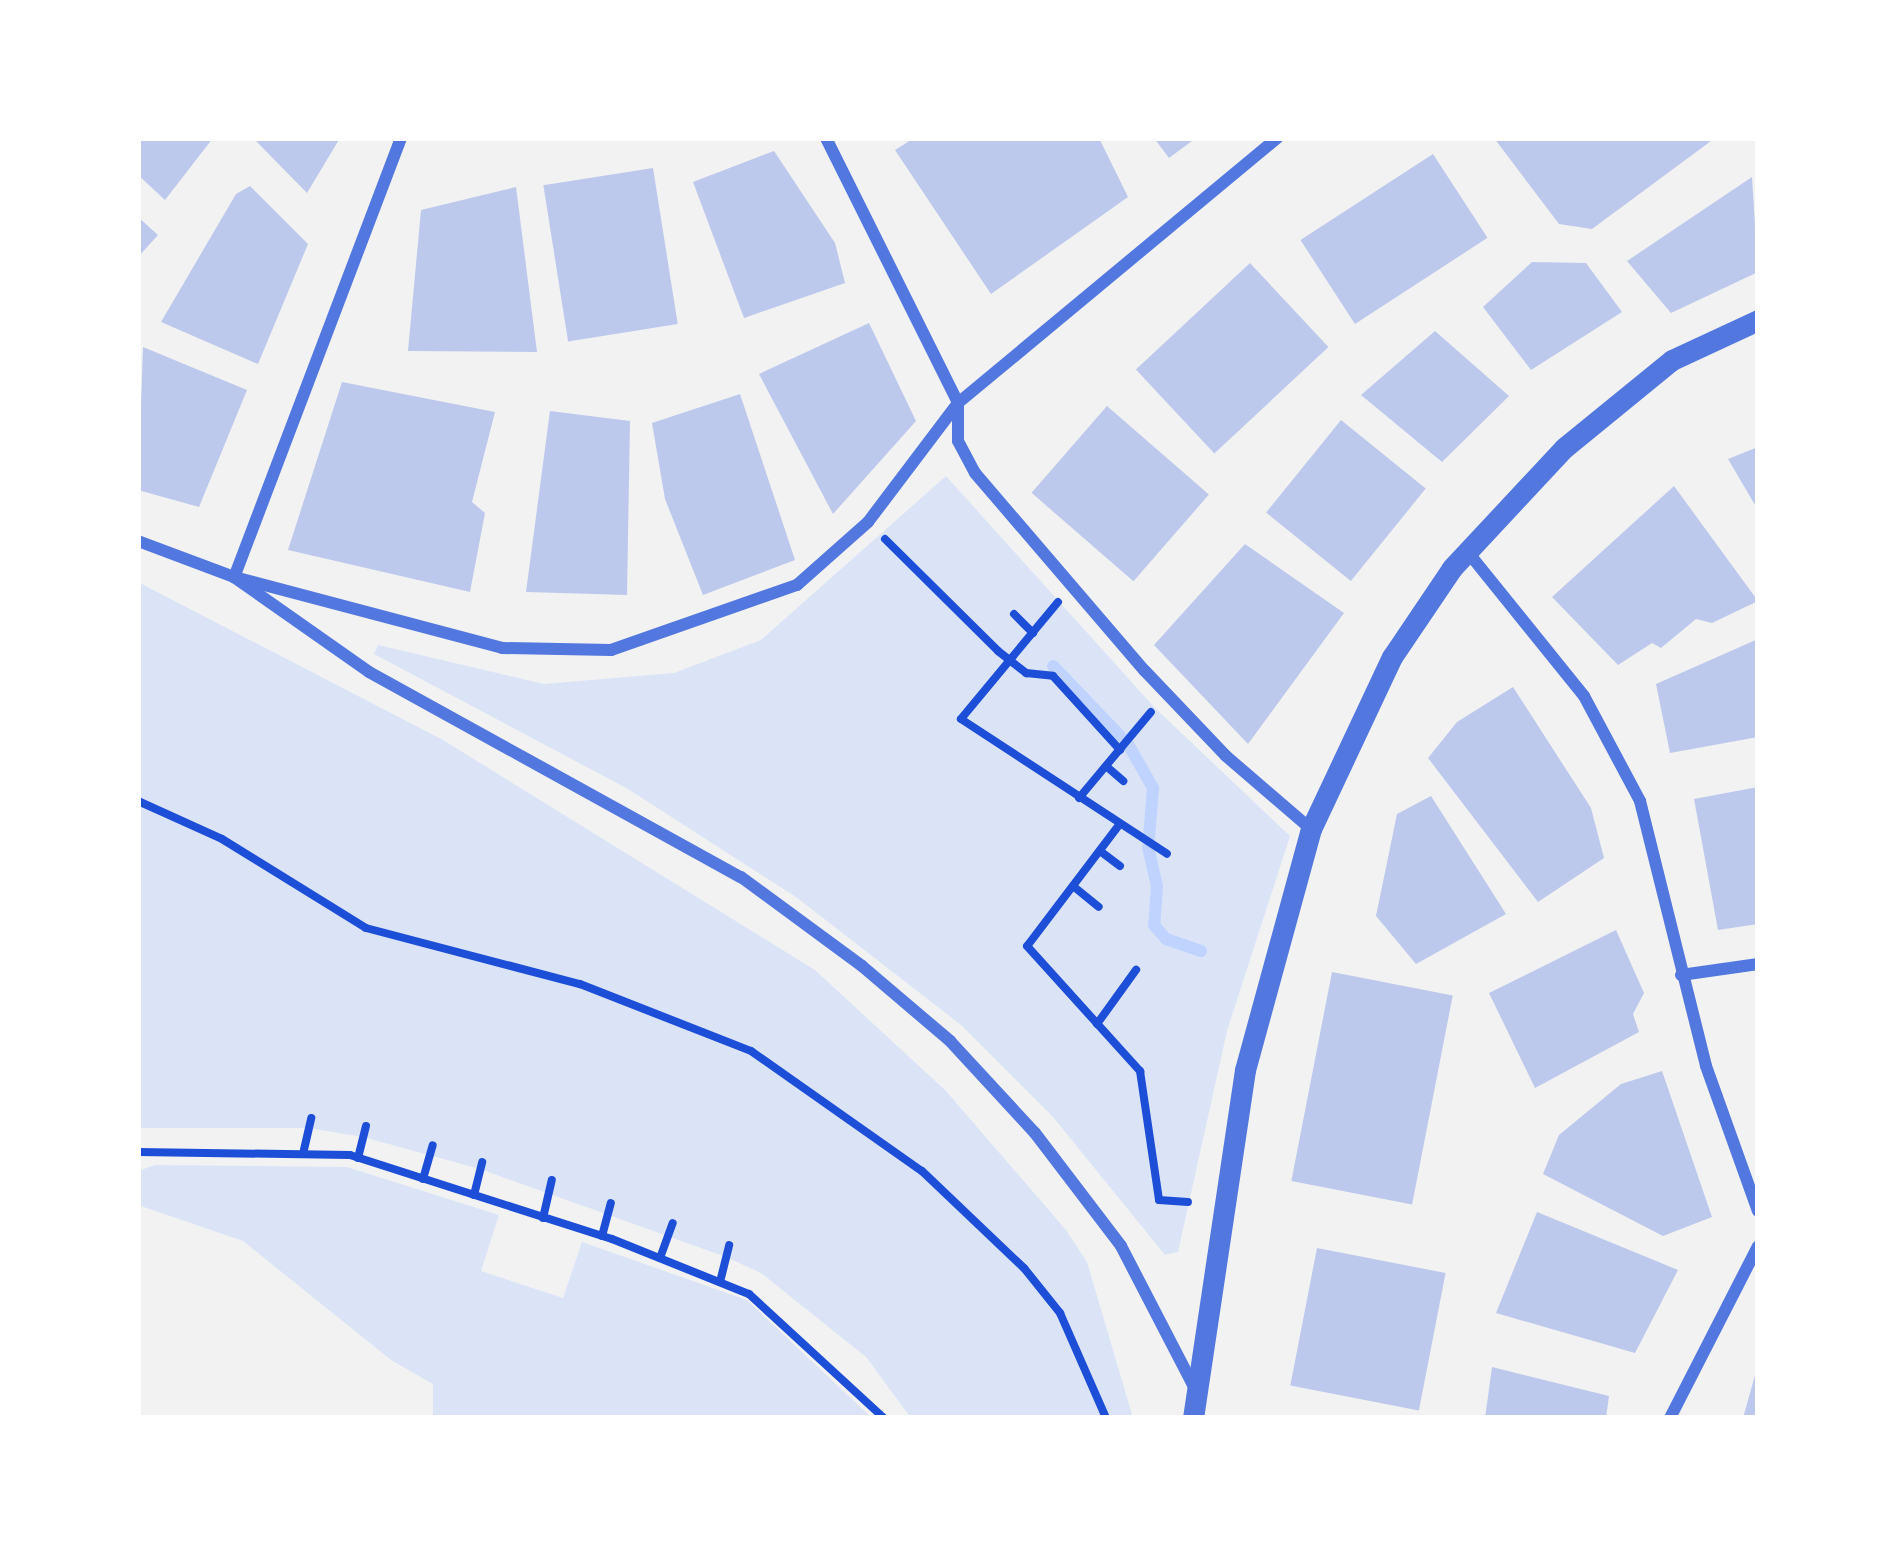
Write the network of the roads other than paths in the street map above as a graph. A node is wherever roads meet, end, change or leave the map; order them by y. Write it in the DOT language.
graph roads {
  1 [pos="401,138"];
  2 [pos="826,138"];
  3 [pos="1277,138"];
  4 [pos="1758,320"];
  5 [pos="958,403"];
  6 [pos="138,541"];
  7 [pos="1468,551"];
  8 [pos="234,577"];
  9 [pos="1311,829"];
  10 [pos="1758,964"];
  11 [pos="1681,975"];
  12 [pos="1758,1211"];
  13 [pos="1758,1246"];
  14 [pos="1196,1390"];
  15 [pos="1193,1418"];
  16 [pos="1670,1418"];
  1 -- 8 [label="street"];
  2 -- 5 [label="street"];
  3 -- 5 [label="street"];
  4 -- 7 [label="street"];
  5 -- 8 [label="street"];
  5 -- 9 [label="street"];
  6 -- 8 [label="street"];
  7 -- 9 [label="street"];
  7 -- 11 [label="street"];
  8 -- 14 [label="street"];
  9 -- 14 [label="street"];
  10 -- 11 [label="street"];
  11 -- 12 [label="street"];
  13 -- 16 [label="street"];
  14 -- 15 [label="street"];
}
